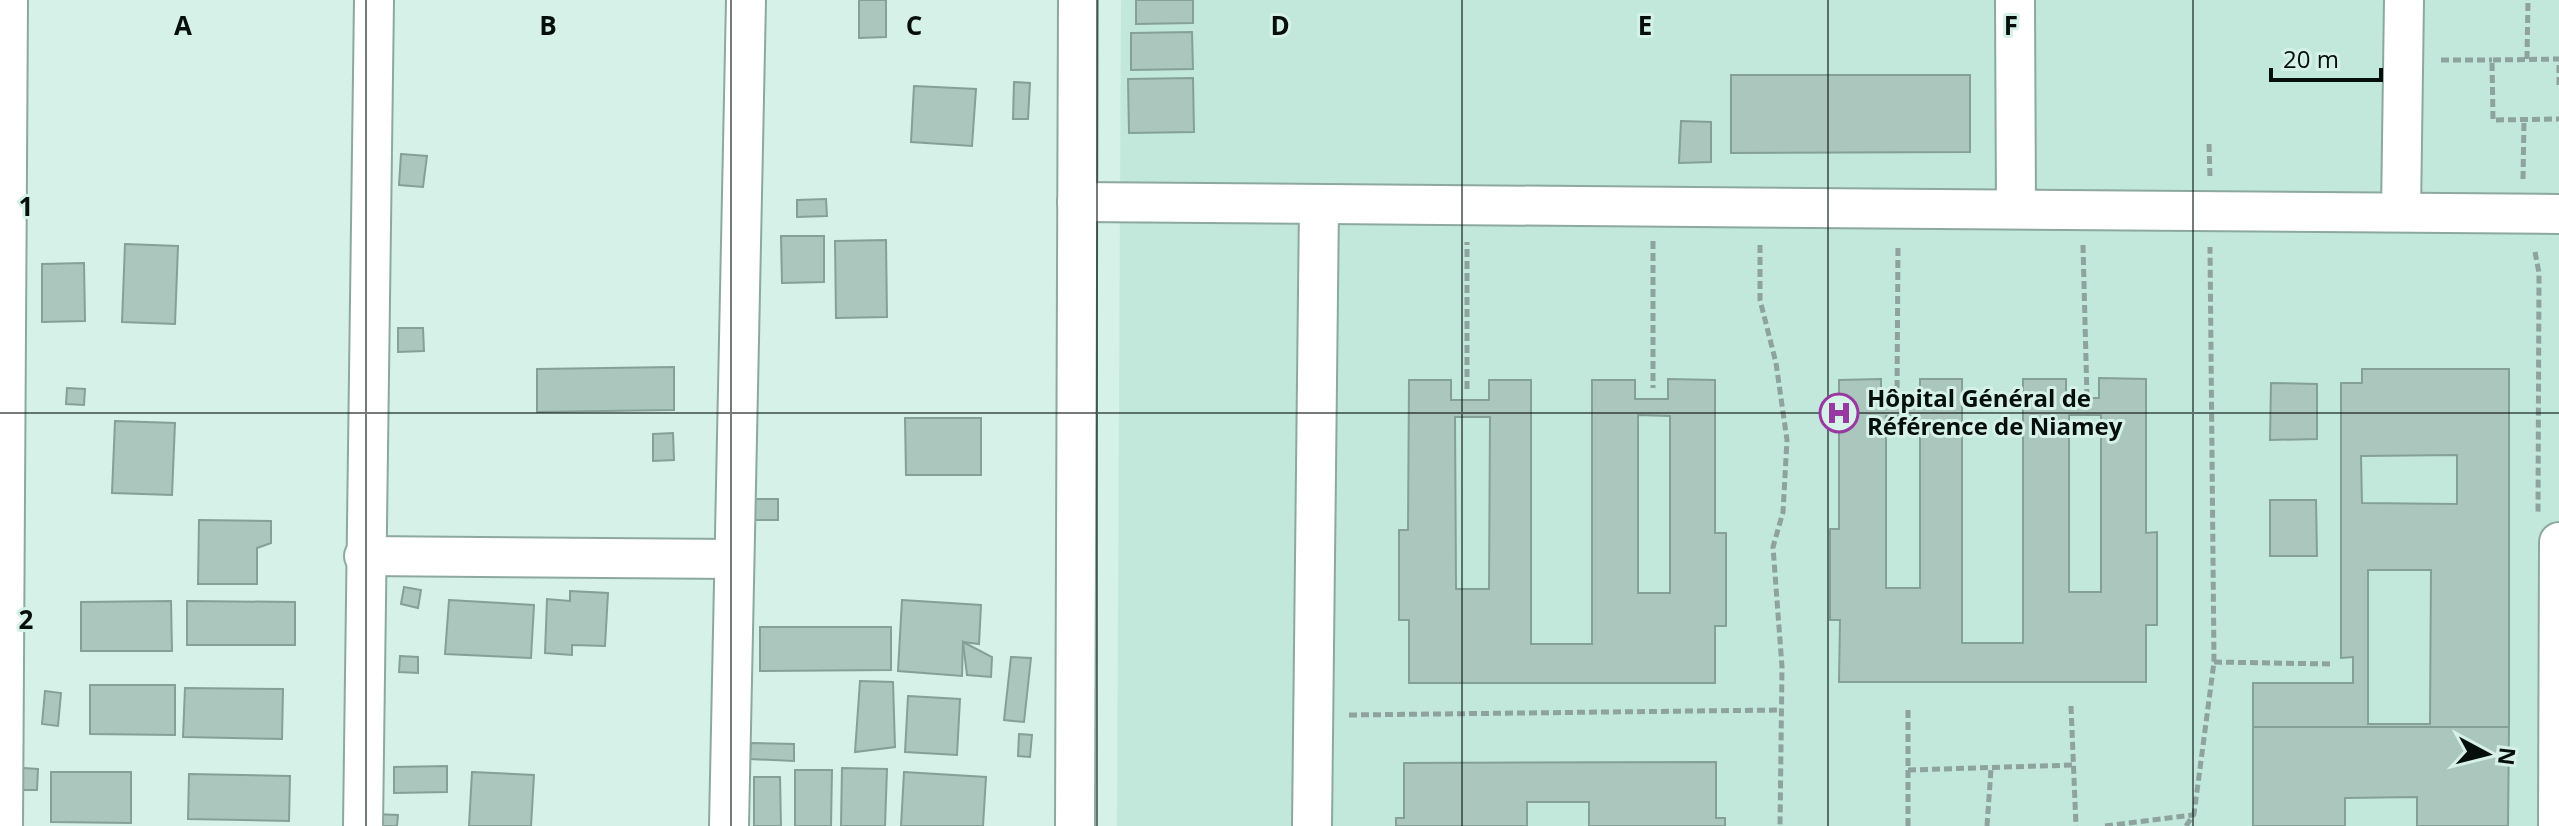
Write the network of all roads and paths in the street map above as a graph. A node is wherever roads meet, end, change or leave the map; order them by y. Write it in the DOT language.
graph roads {
  1 [pos="8,0"];
  2 [pos="374,0"];
  3 [pos="746,0"];
  4 [pos="1078,0"];
  5 [pos="2015,0"];
  6 [pos="2404,0"];
  7 [pos="2528,0"];
  8 [pos="2527,59"];
  9 [pos="2492,60"];
  10 [pos="2403,61"];
  11 [pos="2559,85"];
  12 [pos="2559,119"];
  13 [pos="2524,120"];
  14 [pos="2209,144"];
  15 [pos="1077,202"];
  16 [pos="1319,204"];
  17 [pos="2016,209"];
  18 [pos="2210,211"];
  19 [pos="2401,212"];
  20 [pos="2537,225"];
  21 [pos="1467,233"];
  22 [pos="1653,235"];
  23 [pos="1898,235"];
  24 [pos="1760,236"];
  25 [pos="2083,236"];
  26 [pos="1653,388"];
  27 [pos="1467,389"];
  28 [pos="2087,398"];
  29 [pos="1897,400"];
  30 [pos="2548,534"];
  31 [pos="2,554"];
  32 [pos="364,556"];
  33 [pos="734,559"];
  34 [pos="2214,662"];
  35 [pos="2330,664"];
  36 [pos="2071,706"];
  37 [pos="1780,710"];
  38 [pos="1908,710"];
  39 [pos="1313,716"];
  40 [pos="2073,765"];
  41 [pos="1991,769"];
  42 [pos="1908,770"];
  43 [pos="2194,814"];
  44 [pos="3,826"];
  45 [pos="363,826"];
  46 [pos="729,826"];
  47 [pos="1075,826"];
  48 [pos="1312,826"];
  49 [pos="1780,826"];
  50 [pos="1908,826"];
  51 [pos="1987,826"];
  52 [pos="2076,826"];
  53 [pos="2105,826"];
  54 [pos="2186,826"];
  55 [pos="2558,826"];
  1 -- 31 [label="street"];
  2 -- 32 [label="street"];
  3 -- 33 [label="street"];
  4 -- 15 [label="street"];
  5 -- 17 [label="street"];
  6 -- 10 [label="street"];
  7 -- 8 [label="path"];
  8 -- 9 [label="path"];
  8 -- 11 [label="path"];
  9 -- 10 [label="path"];
  9 -- 13 [label="path"];
  10 -- 19 [label="street"];
  12 -- 13 [label="path"];
  13 -- 20 [label="path"];
  14 -- 18 [label="path"];
  15 -- 16 [label="street"];
  15 -- 47 [label="street"];
  16 -- 17 [label="street"];
  16 -- 39 [label="street"];
  17 -- 18 [label="street"];
  18 -- 19 [label="street"];
  18 -- 34 [label="path"];
  19 -- 20 [label="street"];
  20 -- 30 [label="path"];
  21 -- 27 [label="path"];
  22 -- 26 [label="path"];
  23 -- 29 [label="path"];
  24 -- 37 [label="path"];
  25 -- 28 [label="path"];
  30 -- 55 [label="street"];
  31 -- 44 [label="street"];
  32 -- 33 [label="street"];
  32 -- 45 [label="street"];
  33 -- 46 [label="street"];
  34 -- 35 [label="path"];
  34 -- 43 [label="path"];
  36 -- 40 [label="path"];
  37 -- 39 [label="path"];
  37 -- 49 [label="path"];
  38 -- 42 [label="path"];
  39 -- 48 [label="street"];
  40 -- 41 [label="path"];
  40 -- 52 [label="path"];
  41 -- 42 [label="path"];
  41 -- 51 [label="path"];
  42 -- 50 [label="path"];
  43 -- 53 [label="path"];
  43 -- 54 [label="path"];
}
